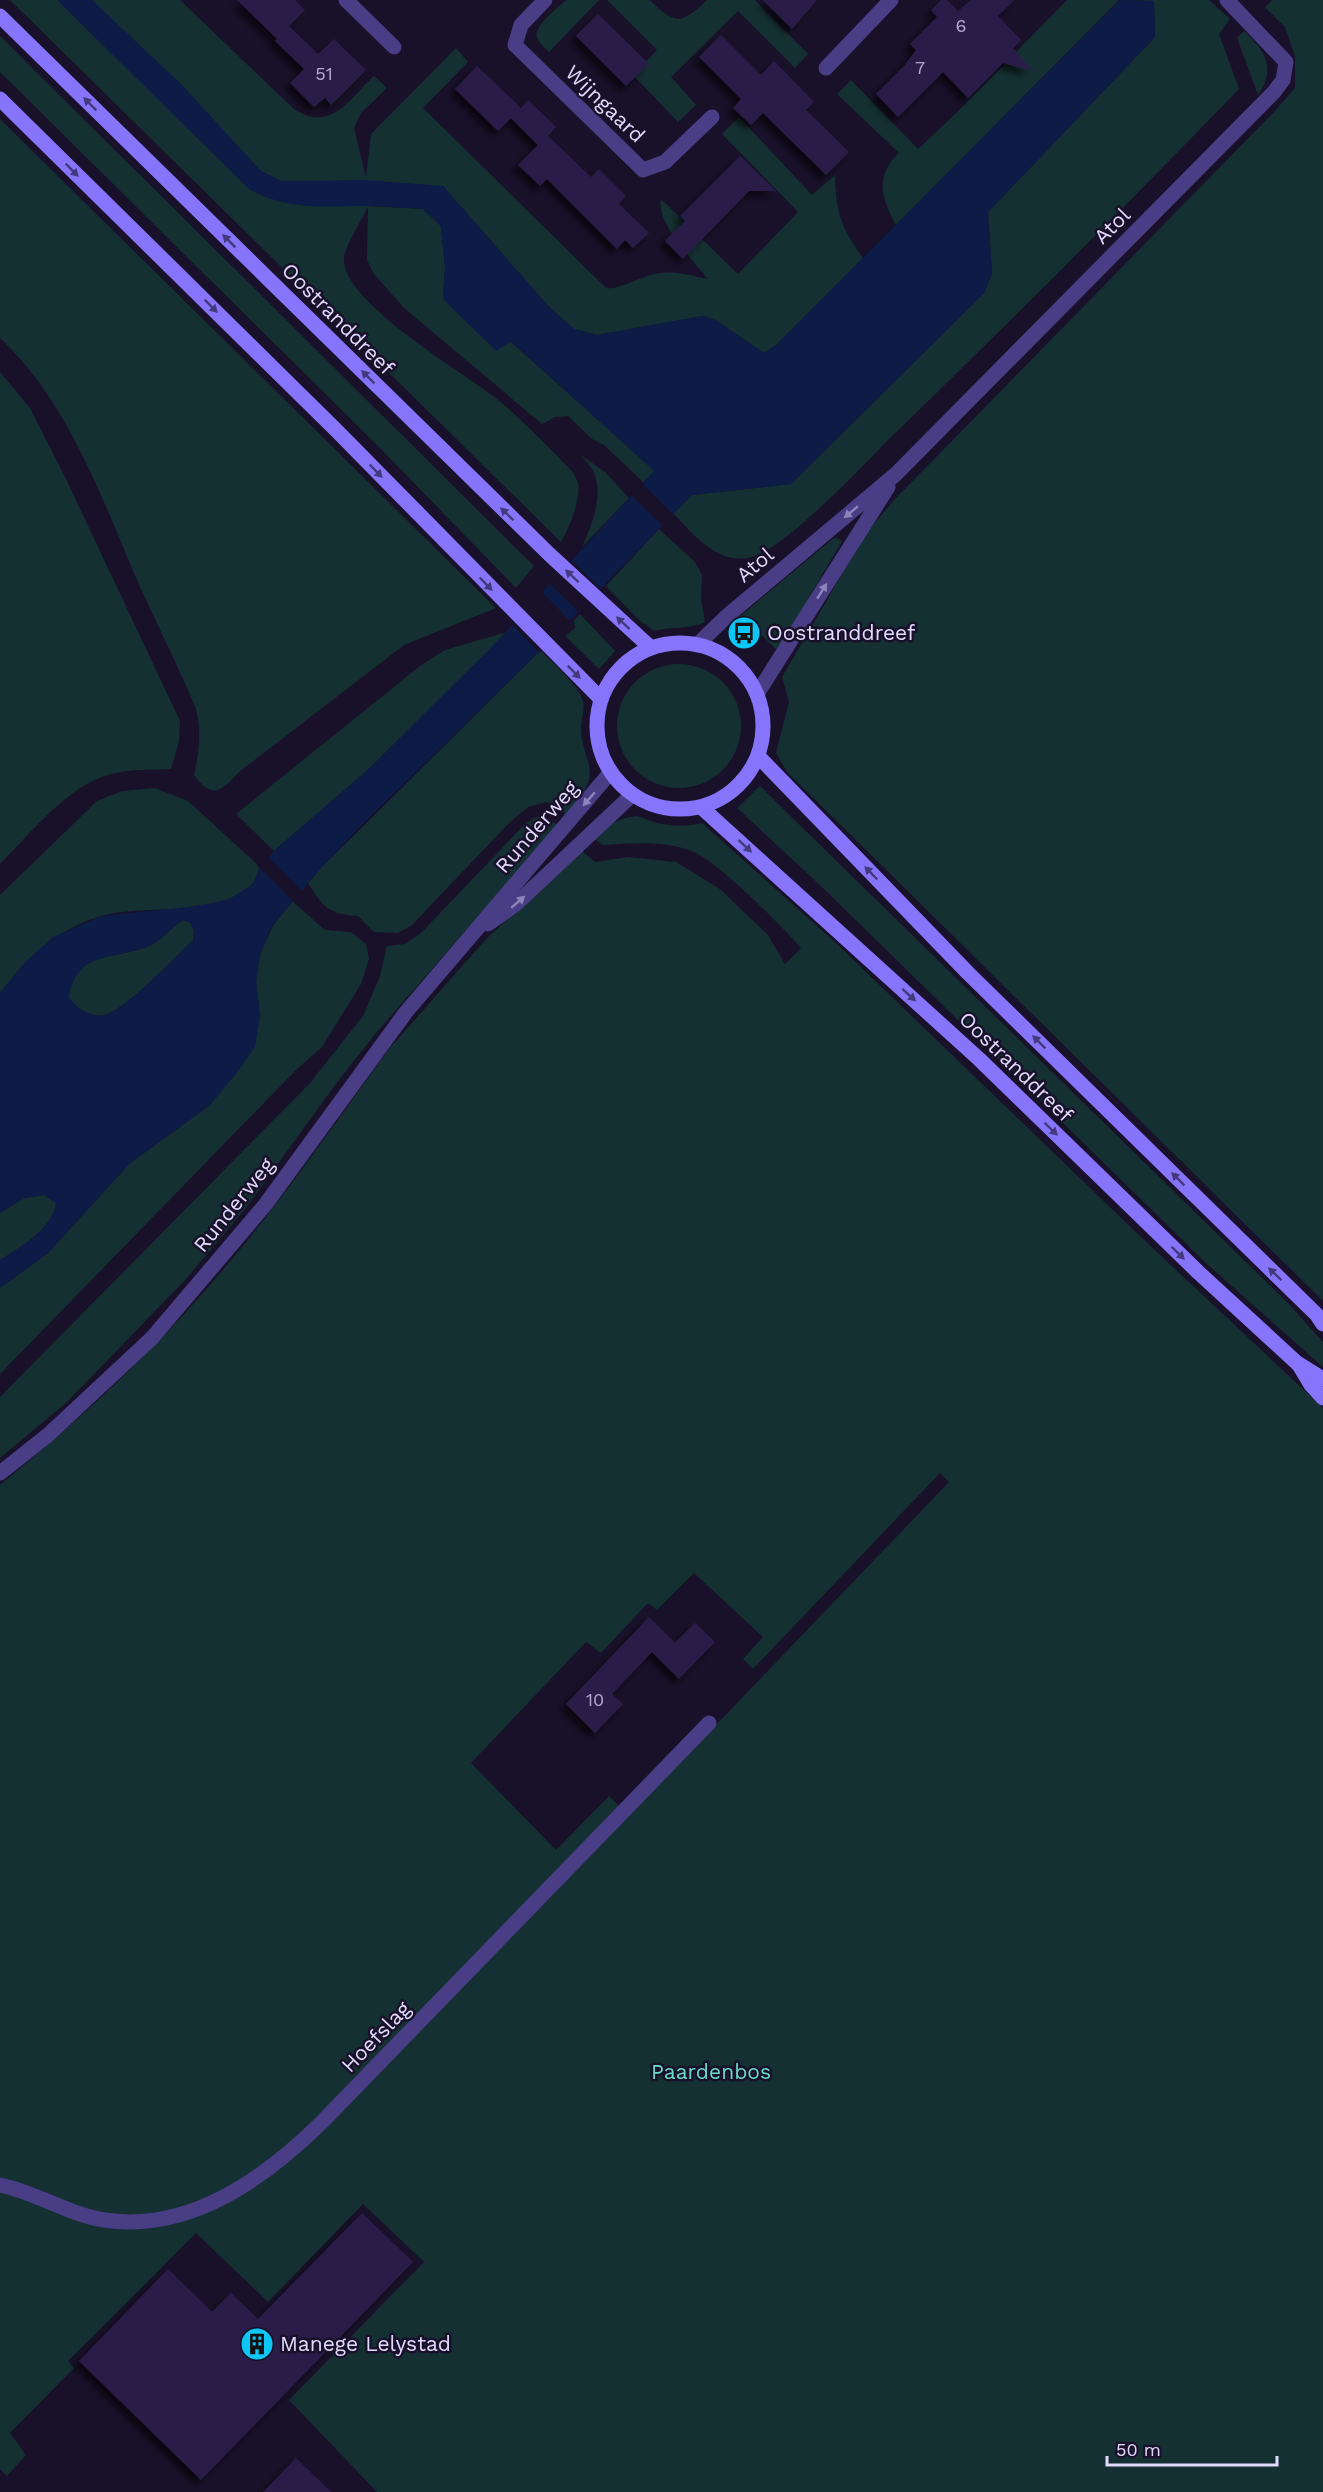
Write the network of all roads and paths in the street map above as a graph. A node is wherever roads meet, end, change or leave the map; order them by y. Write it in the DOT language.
graph roads {
  1 [pos="346,0"];
  2 [pos="545,0"];
  3 [pos="891,0"];
  4 [pos="1227,0"];
  5 [pos="0,16"];
  6 [pos="394,47"];
  7 [pos="826,68"];
  8 [pos="0,99"];
  9 [pos="712,117"];
  10 [pos="896,474"];
  11 [pos="697,645"];
  12 [pos="651,648"];
  13 [pos="757,694"];
  14 [pos="601,699"];
  15 [pos="758,756"];
  16 [pos="610,773"];
  17 [pos="632,795"];
  18 [pos="701,807"];
  19 [pos="471,936"];
  20 [pos="1321,1319"];
  21 [pos="1297,1363"];
  22 [pos="1323,1379"];
  23 [pos="1323,1398"];
  24 [pos="0,1473"];
  25 [pos="709,1723"];
  26 [pos="0,2185"];
  1 -- 6 [label="street"];
  2 -- 9 [label="street, Wijngaard"];
  3 -- 7 [label="street"];
  4 -- 10 [label="street, Atol"];
  12 -- 5 [label="main road, Oostranddreef, one-way"];
  8 -- 14 [label="main road, one-way"];
  10 -- 11 [label="street, Atol, one-way"];
  13 -- 10 [label="street, Atol, one-way"];
  11 -- 12 [label="main road"];
  11 -- 13 [label="main road"];
  12 -- 14 [label="main road"];
  13 -- 15 [label="main road"];
  14 -- 16 [label="main road"];
  15 -- 18 [label="main road"];
  20 -- 15 [label="main road, Oostranddreef, one-way"];
  16 -- 17 [label="main road"];
  16 -- 19 [label="street, Runderweg, one-way"];
  17 -- 18 [label="main road"];
  19 -- 17 [label="street, Runderweg, one-way"];
  18 -- 21 [label="main road, Oostranddreef, one-way"];
  19 -- 24 [label="street, Runderweg"];
  21 -- 22 [label="main road, Oostranddreef"];
  21 -- 23 [label="main road, Oostranddreef"];
  25 -- 26 [label="street, Hoefslag"];
}
